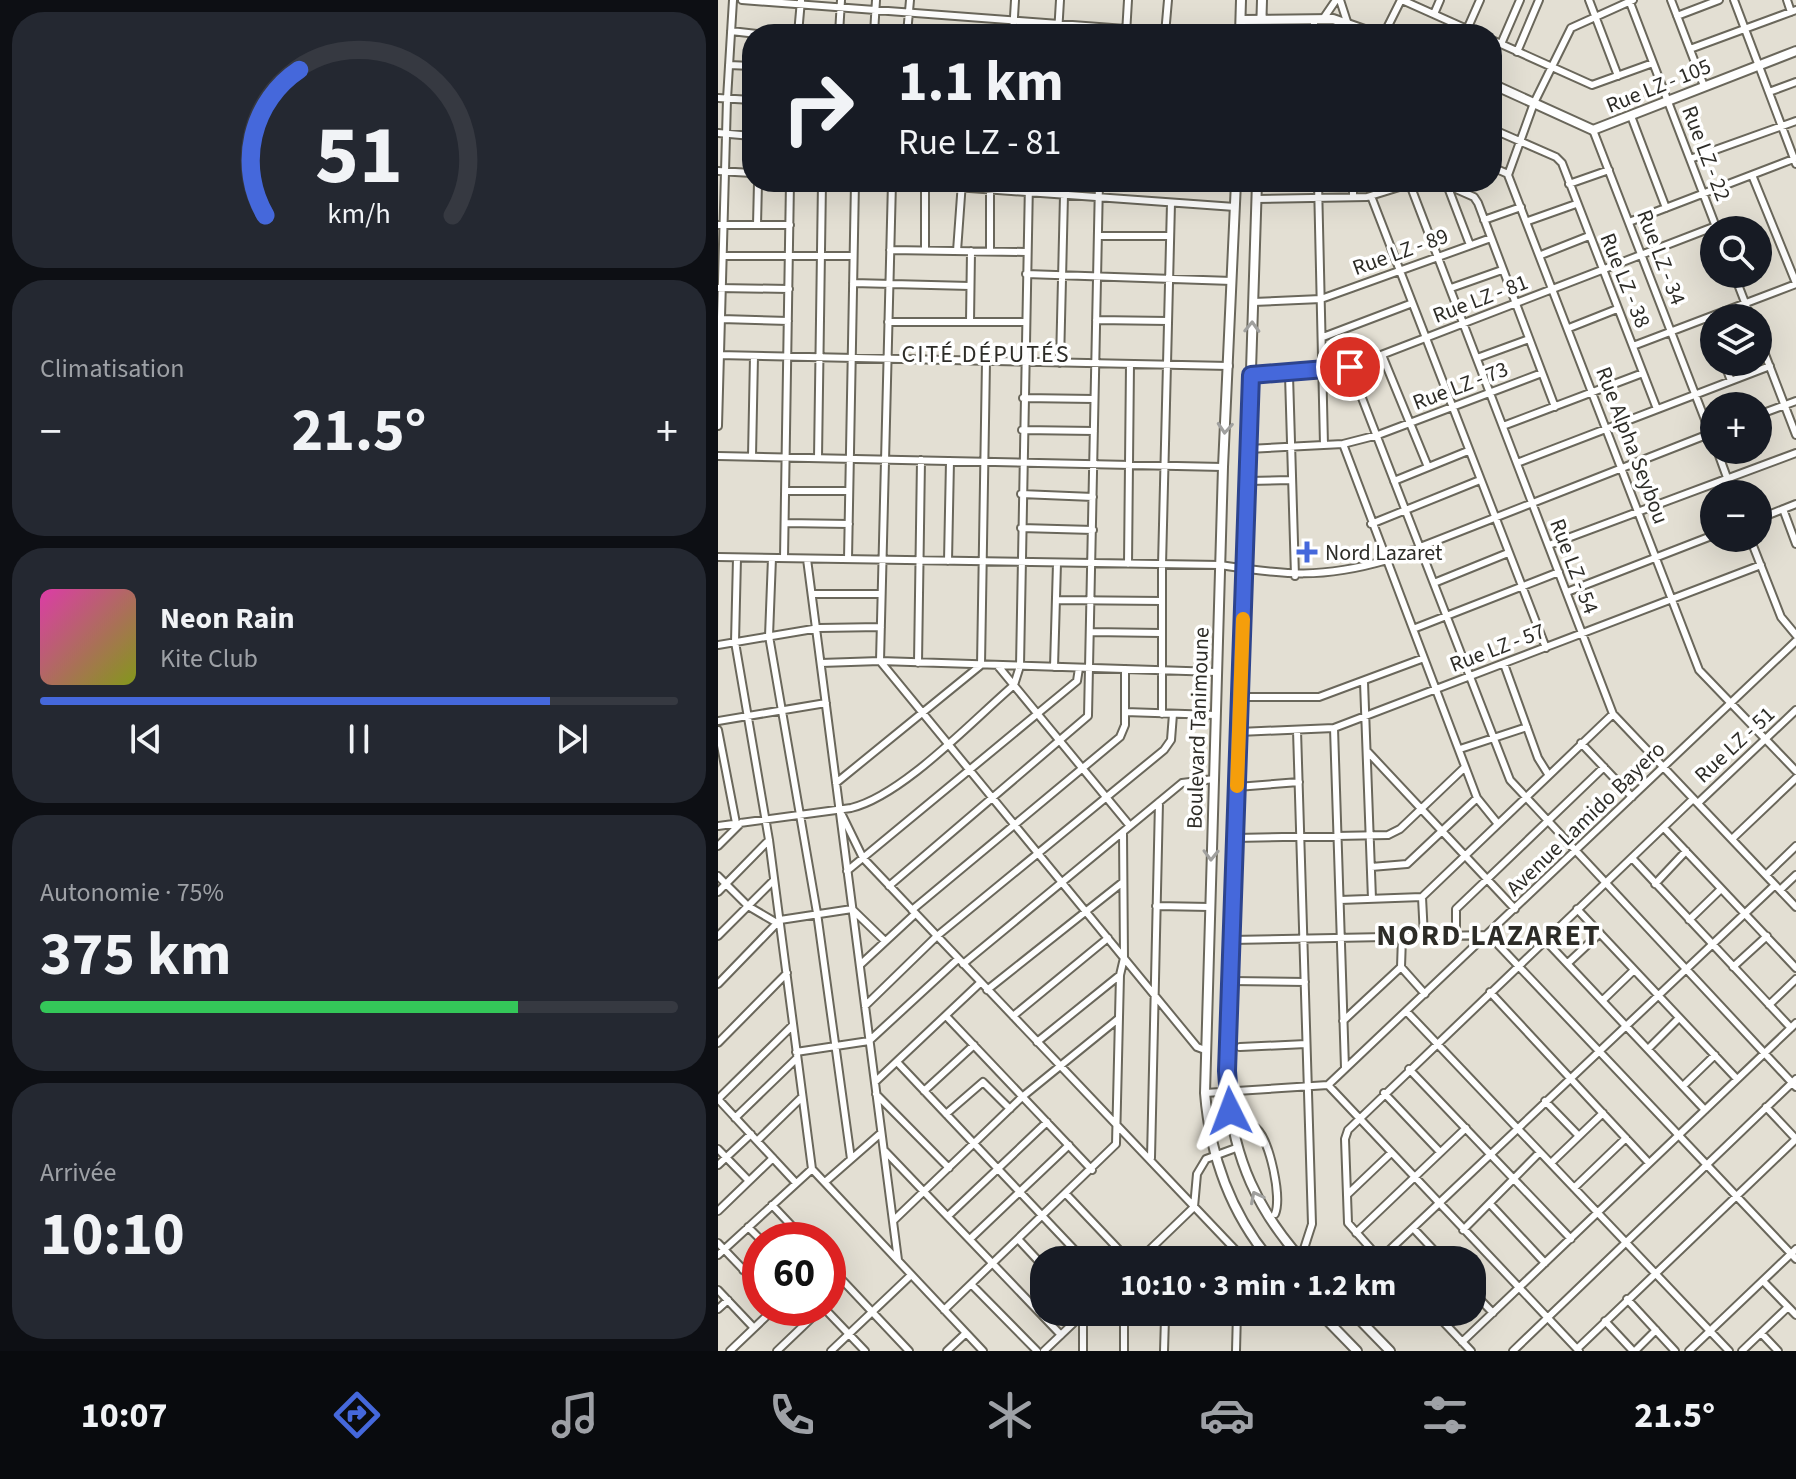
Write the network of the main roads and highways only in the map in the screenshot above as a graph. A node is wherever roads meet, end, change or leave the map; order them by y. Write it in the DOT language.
graph roads {
  1 [pos="1241,0"];
  2 [pos="1262,0"];
  3 [pos="1241,20"];
  4 [pos="1261,21"];
  5 [pos="1241,24"];
  6 [pos="1347,24"];
  7 [pos="1796,51"];
  8 [pos="1502,89"];
  9 [pos="1236,192"];
  10 [pos="1256,192"];
  11 [pos="1248,1246"];
  12 [pos="1291,1246"];
  13 [pos="1333,1326"];
  14 [pos="1366,1326"];
  15 [pos="1357,1351"];
  16 [pos="1390,1351"];
  1 -- 3 [label="main road"];
  2 -- 4 [label="main road"];
  3 -- 4 [label="main road"];
  3 -- 5 [label="main road"];
  4 -- 6 [label="main road"];
  7 -- 8 [label="main road, Rue LZ - 105"];
  9 -- 11 [label="main road, Boulevard Tanimoune, one-way"];
  12 -- 10 [label="main road, Boulevard Tanimoune, one-way"];
  13 -- 15 [label="main road"];
  14 -- 16 [label="main road"];
}
